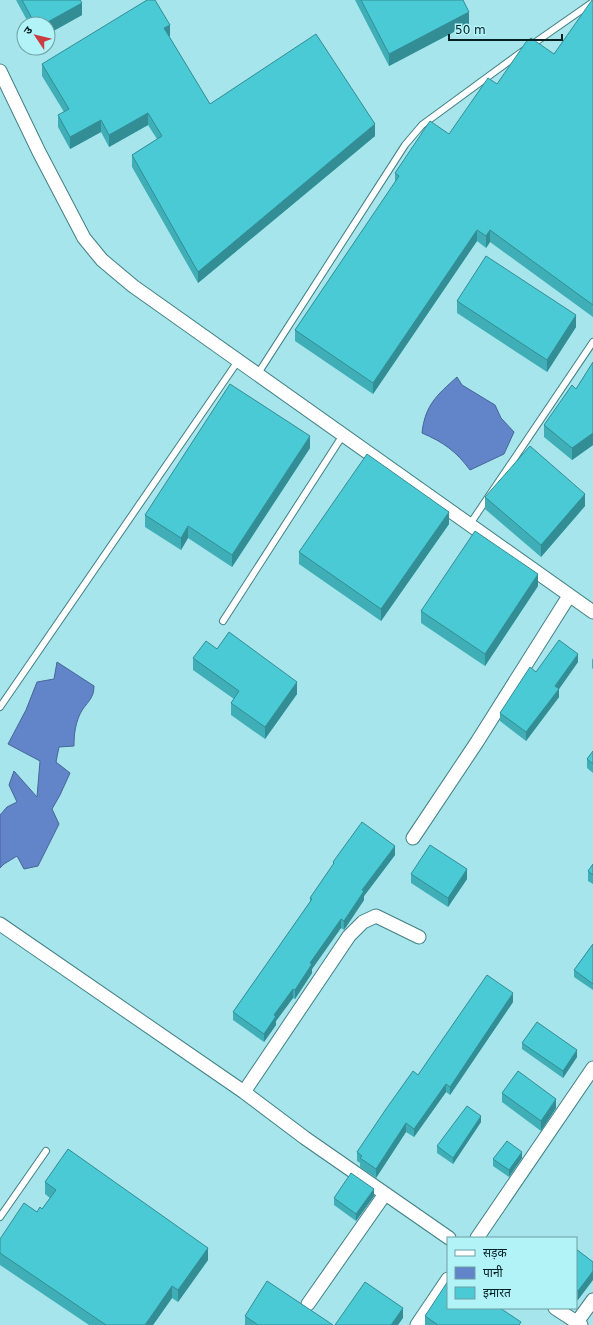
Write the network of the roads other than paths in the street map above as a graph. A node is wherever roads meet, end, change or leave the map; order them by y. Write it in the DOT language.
graph roads {
  1 [pos="593,2"];
  2 [pos="0,71"];
  3 [pos="593,342"];
  4 [pos="238,361"];
  5 [pos="257,375"];
  6 [pos="343,434"];
  7 [pos="470,524"];
  8 [pos="569,596"];
  9 [pos="593,612"];
  10 [pos="223,621"];
  11 [pos="0,707"];
  12 [pos="413,838"];
  13 [pos="0,924"];
  14 [pos="419,937"];
  15 [pos="593,1068"];
  16 [pos="244,1092"];
  17 [pos="46,1151"];
  18 [pos="385,1194"];
  19 [pos="0,1217"];
  20 [pos="448,1237"];
  21 [pos="478,1237"];
  22 [pos="447,1280"];
  23 [pos="593,1300"];
  24 [pos="308,1304"];
  25 [pos="556,1309"];
  26 [pos="579,1324"];
  27 [pos="417,1325"];
  1 -- 5 [label="lane"];
  2 -- 4 [label="street"];
  3 -- 7 [label="lane"];
  4 -- 5 [label="street"];
  4 -- 11 [label="lane"];
  5 -- 6 [label="street"];
  6 -- 7 [label="street"];
  6 -- 10 [label="lane"];
  7 -- 8 [label="street"];
  8 -- 9 [label="street"];
  8 -- 12 [label="street"];
  13 -- 16 [label="street"];
  14 -- 16 [label="street"];
  15 -- 21 [label="street"];
  16 -- 18 [label="street"];
  17 -- 19 [label="lane"];
  18 -- 20 [label="street"];
  18 -- 24 [label="street"];
  22 -- 27 [label="street"];
  23 -- 26 [label="street"];
  25 -- 26 [label="street"];
}
